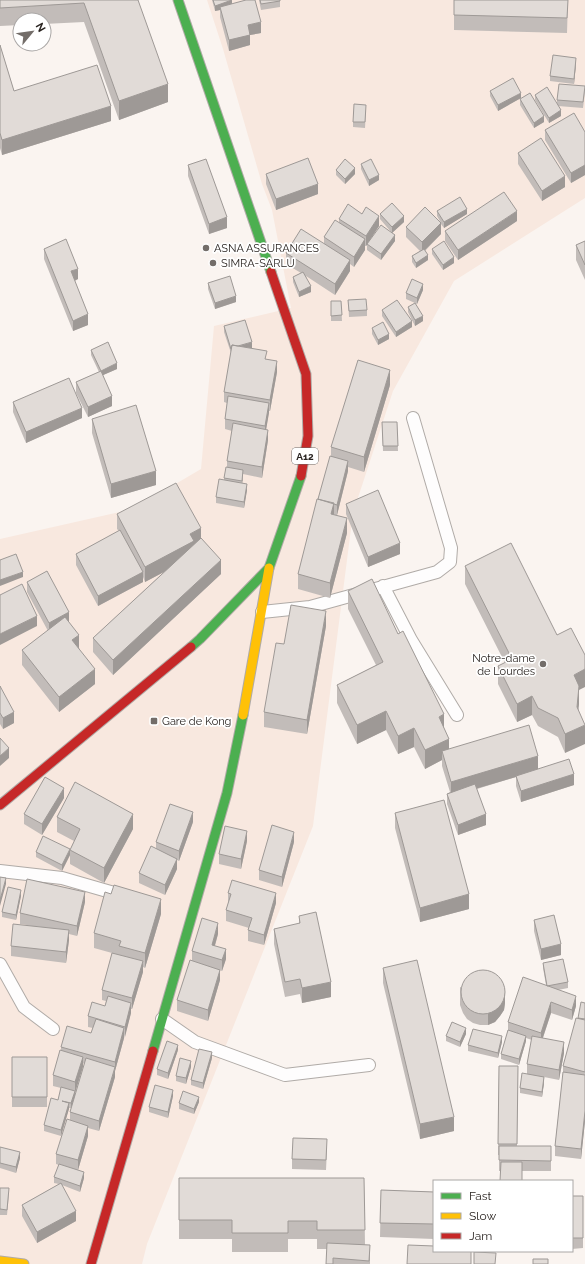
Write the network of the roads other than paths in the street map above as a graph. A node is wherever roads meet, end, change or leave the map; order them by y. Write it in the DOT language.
graph roads {
  1 [pos="178,0"];
  2 [pos="413,418"];
  3 [pos="269,568"];
  4 [pos="383,586"];
  5 [pos="262,612"];
  6 [pos="456,715"];
  7 [pos="0,805"];
  8 [pos="0,871"];
  9 [pos="138,900"];
  10 [pos="0,964"];
  11 [pos="162,1019"];
  12 [pos="52,1029"];
  13 [pos="369,1065"];
  14 [pos="0,1261"];
  15 [pos="24,1264"];
  16 [pos="91,1264"];
  1 -- 3 [label="main road, A12"];
  2 -- 4 [label="lane"];
  3 -- 5 [label="main road"];
  3 -- 7 [label="main road, A12"];
  4 -- 5 [label="lane"];
  4 -- 6 [label="lane"];
  5 -- 11 [label="main road"];
  8 -- 9 [label="lane"];
  10 -- 12 [label="lane"];
  11 -- 13 [label="lane"];
  11 -- 16 [label="main road"];
  14 -- 15 [label="main road"];
}
